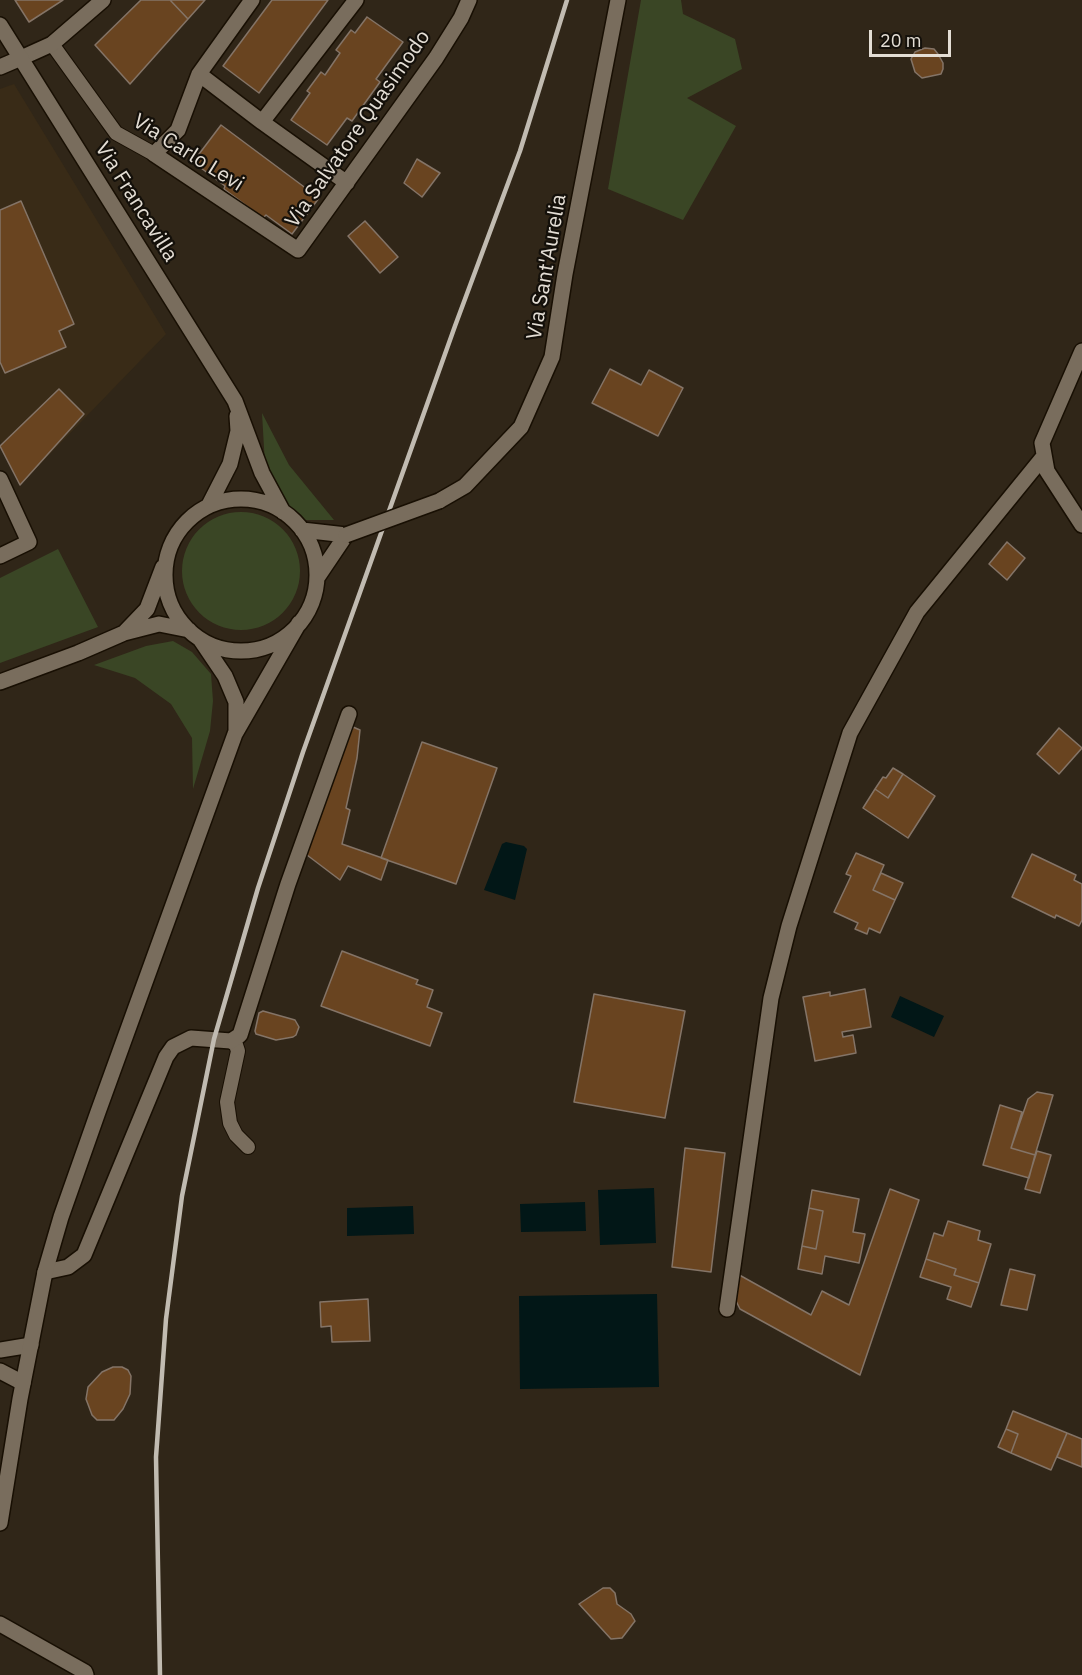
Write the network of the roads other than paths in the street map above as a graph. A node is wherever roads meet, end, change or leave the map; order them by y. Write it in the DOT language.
graph roads {
  1 [pos="103,0"];
  2 [pos="252,0"];
  3 [pos="356,0"];
  4 [pos="469,0"];
  5 [pos="618,0"];
  6 [pos="0,25"];
  7 [pos="52,44"];
  8 [pos="21,58"];
  9 [pos="0,67"];
  10 [pos="200,74"];
  11 [pos="262,122"];
  12 [pos="154,154"];
  13 [pos="347,183"];
  14 [pos="298,250"];
  15 [pos="1082,351"];
  16 [pos="236,401"];
  17 [pos="1044,456"];
  18 [pos="0,479"];
  19 [pos="210,506"];
  20 [pos="283,512"];
  21 [pos="1082,525"];
  22 [pos="302,530"];
  23 [pos="346,535"];
  24 [pos="0,556"];
  25 [pos="166,560"];
  26 [pos="317,578"];
  27 [pos="299,623"];
  28 [pos="123,633"];
  29 [pos="194,634"];
  30 [pos="0,682"];
  31 [pos="349,714"];
  32 [pos="236,734"];
  33 [pos="231,1041"];
  34 [pos="248,1147"];
  35 [pos="45,1272"];
  36 [pos="727,1309"];
  37 [pos="31,1345"];
  38 [pos="0,1350"];
  39 [pos="0,1371"];
  40 [pos="23,1383"];
  41 [pos="0,1523"];
  42 [pos="0,1624"];
  43 [pos="86,1675"];
  1 -- 7 [label="street"];
  2 -- 10 [label="street"];
  3 -- 11 [label="street"];
  4 -- 13 [label="street, Via Salvatore Quasimodo"];
  5 -- 23 [label="street, Via Sant'Aurelia, bridge"];
  6 -- 8 [label="street, Via Francavilla"];
  7 -- 8 [label="street"];
  7 -- 12 [label="lane, Via Carlo Levi"];
  8 -- 9 [label="street"];
  8 -- 16 [label="street, Via Francavilla"];
  10 -- 11 [label="street"];
  10 -- 12 [label="street"];
  11 -- 13 [label="street"];
  12 -- 14 [label="street, Via Carlo Levi"];
  13 -- 14 [label="street, Via Salvatore Quasimodo"];
  15 -- 17 [label="street"];
  16 -- 19 [label="street"];
  16 -- 20 [label="street, Via Francavilla"];
  17 -- 21 [label="street"];
  17 -- 36 [label="street"];
  18 -- 24 [label="street"];
  19 -- 20 [label="street"];
  19 -- 25 [label="street"];
  20 -- 22 [label="street"];
  22 -- 23 [label="street"];
  22 -- 26 [label="street"];
  23 -- 26 [label="street"];
  25 -- 28 [label="street"];
  25 -- 29 [label="street"];
  26 -- 27 [label="street"];
  27 -- 29 [label="street"];
  27 -- 32 [label="street"];
  28 -- 29 [label="street"];
  28 -- 30 [label="street"];
  29 -- 32 [label="street"];
  31 -- 33 [label="street"];
  32 -- 35 [label="street"];
  33 -- 34 [label="lane"];
  33 -- 35 [label="street"];
  35 -- 37 [label="street"];
  37 -- 38 [label="street"];
  37 -- 40 [label="street"];
  39 -- 40 [label="street"];
  40 -- 41 [label="street"];
  42 -- 43 [label="street"];
}
